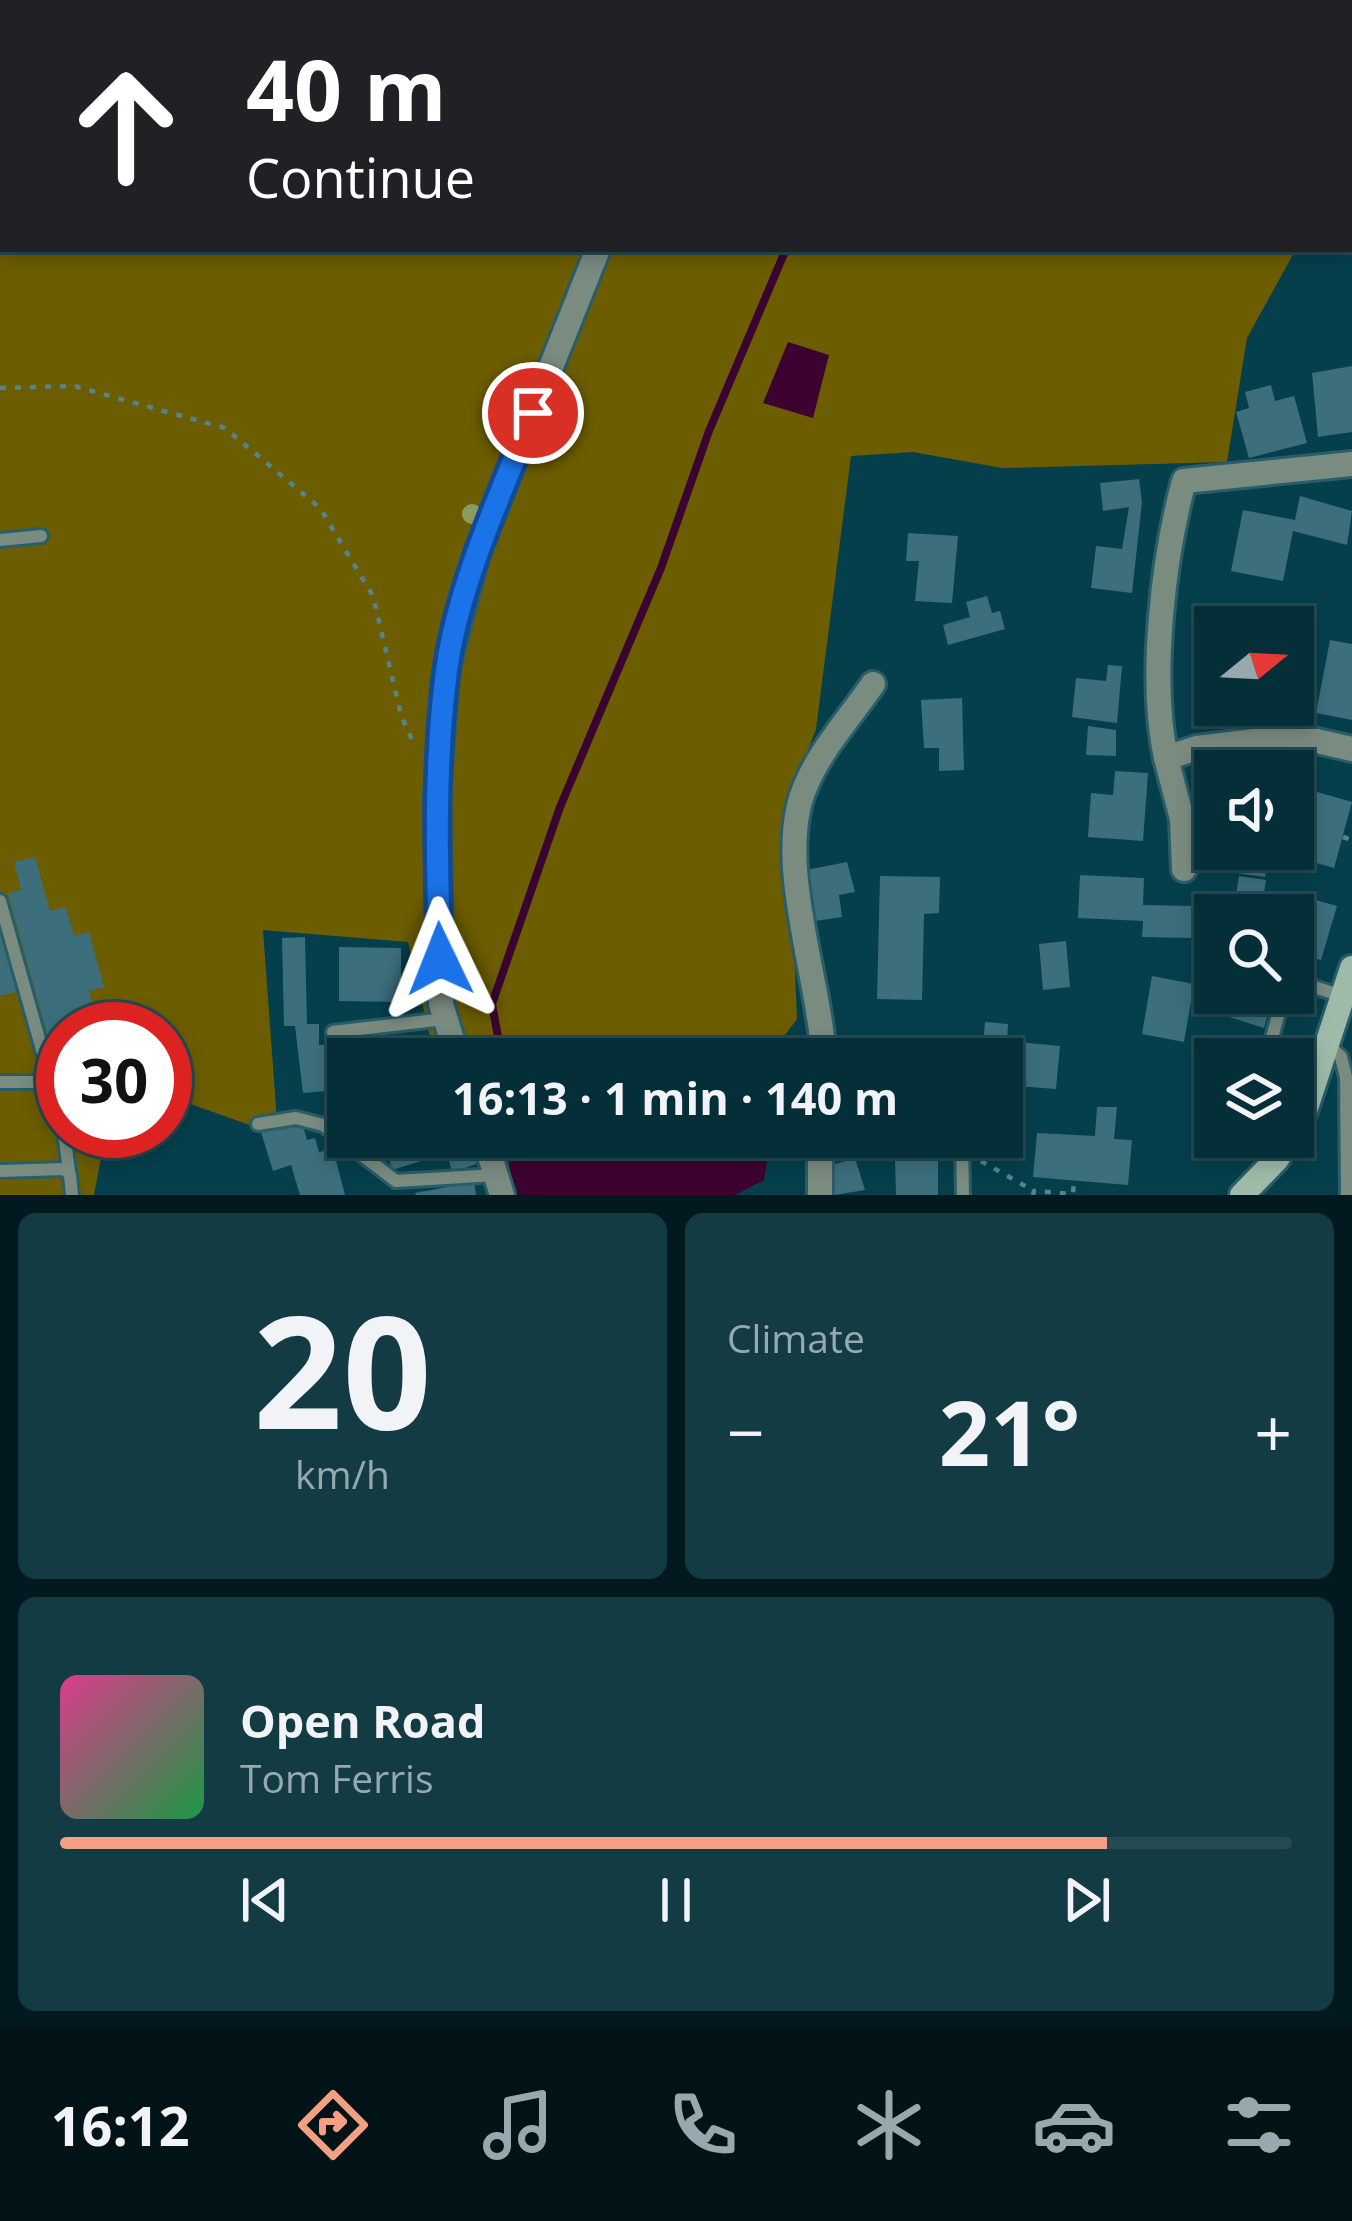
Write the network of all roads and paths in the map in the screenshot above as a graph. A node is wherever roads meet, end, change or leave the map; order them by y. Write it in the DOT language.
graph roads {
  1 [pos="597,252"];
  2 [pos="0,388"];
  3 [pos="1352,464"];
  4 [pos="41,536"];
  5 [pos="0,540"];
  6 [pos="873,684"];
  7 [pos="1352,748"];
  8 [pos="419,756"];
  9 [pos="1166,758"];
  10 [pos="1343,838"];
  11 [pos="1352,840"];
  12 [pos="1184,869"];
  13 [pos="0,901"];
  14 [pos="1349,978"];
  15 [pos="1314,979"];
  16 [pos="1278,1014"];
  17 [pos="444,1019"];
  18 [pos="36,1029"];
  19 [pos="333,1032"];
  20 [pos="451,1038"];
  21 [pos="823,1038"];
  22 [pos="1272,1038"];
  23 [pos="1327,1045"];
  24 [pos="0,1082"];
  25 [pos="36,1082"];
  26 [pos="1314,1084"];
  27 [pos="258,1124"];
  28 [pos="820,1158"];
  29 [pos="962,1158"];
  30 [pos="984,1158"];
  31 [pos="1278,1158"];
  32 [pos="0,1171"];
  33 [pos="1074,1180"];
  34 [pos="500,1185"];
  35 [pos="71,1187"];
  36 [pos="1034,1193"];
  37 [pos="820,1195"];
  38 [pos="963,1195"];
  39 [pos="1242,1195"];
  40 [pos="1347,1195"];
  1 -- 17 [label="street"];
  2 -- 8 [label="path"];
  3 -- 9 [label="street"];
  4 -- 5 [label="lane"];
  6 -- 21 [label="street"];
  7 -- 9 [label="street"];
  9 -- 12 [label="street"];
  10 -- 11 [label="path"];
  13 -- 18 [label="lane"];
  14 -- 15 [label="lane"];
  14 -- 23 [label="main road"];
  16 -- 22 [label="lane"];
  17 -- 19 [label="lane"];
  17 -- 20 [label="street"];
  23 -- 26 [label="main road"];
  23 -- 40 [label="lane"];
  24 -- 25 [label="lane"];
  27 -- 34 [label="lane"];
  28 -- 37 [label="street"];
  29 -- 38 [label="lane"];
  30 -- 36 [label="path"];
  31 -- 39 [label="main road"];
  32 -- 35 [label="lane"];
  33 -- 36 [label="path"];
}
